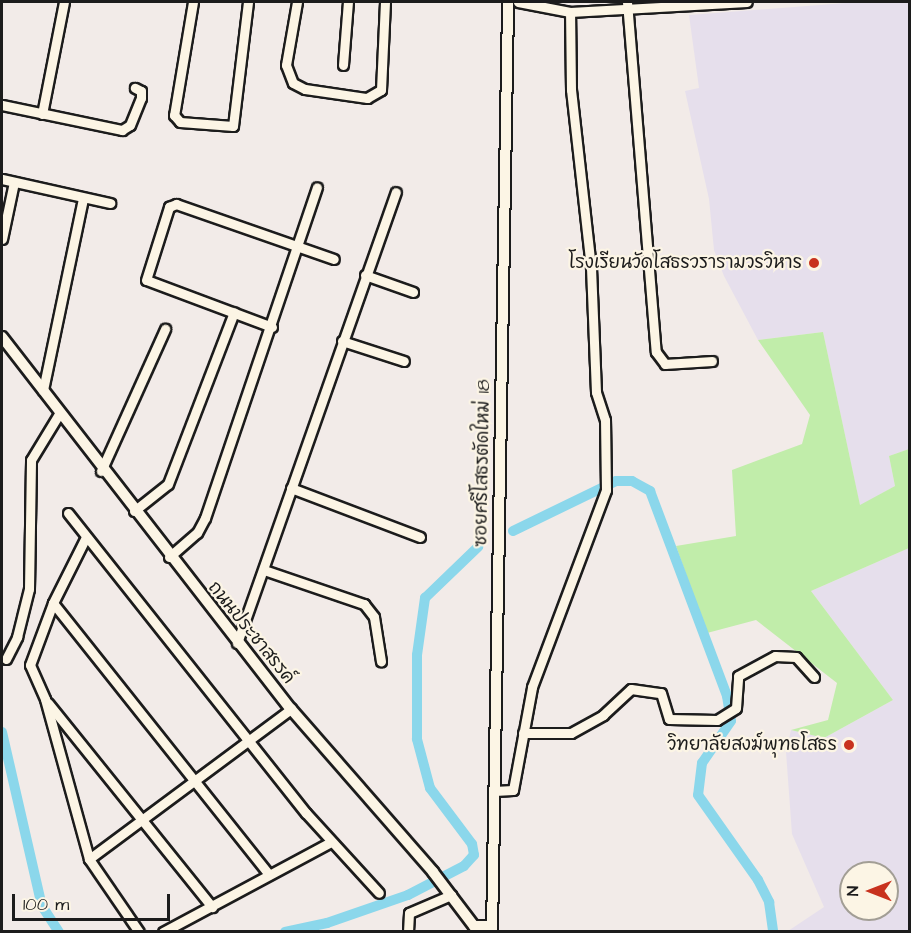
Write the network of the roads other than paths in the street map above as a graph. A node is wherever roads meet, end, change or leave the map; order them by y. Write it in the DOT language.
graph roads {
  1 [pos="64,2"];
  2 [pos="193,2"];
  3 [pos="249,2"];
  4 [pos="297,2"];
  5 [pos="348,2"];
  6 [pos="385,2"];
  7 [pos="508,2"];
  8 [pos="518,2"];
  9 [pos="724,2"];
  10 [pos="747,2"];
  11 [pos="627,5"];
  12 [pos="654,5"];
  13 [pos="570,12"];
  14 [pos="344,64"];
  15 [pos="135,88"];
  16 [pos="2,105"];
  17 [pos="42,114"];
  18 [pos="2,179"];
  19 [pos="14,182"];
  20 [pos="317,187"];
  21 [pos="396,192"];
  22 [pos="82,198"];
  23 [pos="110,203"];
  24 [pos="2,239"];
  25 [pos="296,245"];
  26 [pos="334,259"];
  27 [pos="365,275"];
  28 [pos="413,292"];
  29 [pos="234,312"];
  30 [pos="272,327"];
  31 [pos="165,329"];
  32 [pos="2,337"];
  33 [pos="342,341"];
  34 [pos="405,360"];
  35 [pos="712,360"];
  36 [pos="43,390"];
  37 [pos="58,414"];
  38 [pos="101,471"];
  39 [pos="291,488"];
  40 [pos="134,511"];
  41 [pos="68,513"];
  42 [pos="420,537"];
  43 [pos="85,538"];
  44 [pos="169,557"];
  45 [pos="264,570"];
  46 [pos="53,603"];
  47 [pos="237,643"];
  48 [pos="6,659"];
  49 [pos="381,661"];
  50 [pos="814,677"];
  51 [pos="45,699"];
  52 [pos="291,709"];
  53 [pos="523,734"];
  54 [pos="248,740"];
  55 [pos="195,779"];
  56 [pos="494,791"];
  57 [pos="142,819"];
  58 [pos="331,842"];
  59 [pos="89,859"];
  60 [pos="269,875"];
  61 [pos="449,892"];
  62 [pos="379,893"];
  63 [pos="212,907"];
  64 [pos="492,929"];
  65 [pos="139,932"];
  66 [pos="163,932"];
  67 [pos="408,932"];
  1 -- 17 [label="street"];
  2 -- 3 [label="street"];
  4 -- 6 [label="street"];
  5 -- 14 [label="street"];
  7 -- 56 [label="street, ซอยศรีโสธรตัดใหม่ 18"];
  8 -- 13 [label="street"];
  9 -- 10 [label="street"];
  9 -- 12 [label="street"];
  11 -- 12 [label="street"];
  11 -- 13 [label="street"];
  11 -- 35 [label="street"];
  13 -- 53 [label="street"];
  15 -- 17 [label="street"];
  16 -- 17 [label="street"];
  18 -- 19 [label="street"];
  19 -- 22 [label="street"];
  19 -- 24 [label="street"];
  20 -- 25 [label="street"];
  21 -- 27 [label="street"];
  22 -- 23 [label="street"];
  22 -- 36 [label="street"];
  25 -- 26 [label="street"];
  25 -- 29 [label="street"];
  25 -- 30 [label="street"];
  27 -- 28 [label="street"];
  27 -- 33 [label="street"];
  29 -- 30 [label="street"];
  29 -- 40 [label="street"];
  30 -- 44 [label="street"];
  31 -- 38 [label="street"];
  32 -- 36 [label="street, ถนนประชาสรรค์"];
  33 -- 34 [label="street"];
  33 -- 39 [label="street"];
  36 -- 37 [label="street, ถนนประชาสรรค์"];
  37 -- 38 [label="street, ถนนประชาสรรค์"];
  37 -- 48 [label="street"];
  38 -- 40 [label="street, ถนนประชาสรรค์"];
  39 -- 42 [label="street"];
  39 -- 45 [label="street"];
  40 -- 44 [label="street, ถนนประชาสรรค์"];
  41 -- 43 [label="street"];
  43 -- 46 [label="street"];
  43 -- 54 [label="street"];
  44 -- 47 [label="street, ถนนประชาสรรค์"];
  45 -- 47 [label="street"];
  45 -- 49 [label="street"];
  46 -- 51 [label="street"];
  46 -- 55 [label="street"];
  47 -- 52 [label="street, ถนนประชาสรรค์"];
  50 -- 53 [label="street"];
  51 -- 57 [label="street"];
  51 -- 59 [label="street"];
  52 -- 54 [label="street"];
  52 -- 61 [label="street, ถนนประชาสรรค์"];
  53 -- 56 [label="street"];
  54 -- 55 [label="street"];
  54 -- 58 [label="street"];
  55 -- 57 [label="street"];
  55 -- 60 [label="street"];
  56 -- 64 [label="street, ซอยศรีโสธรตัดใหม่ 18"];
  57 -- 59 [label="street"];
  57 -- 63 [label="street"];
  58 -- 60 [label="street"];
  58 -- 62 [label="street"];
  59 -- 65 [label="street"];
  60 -- 63 [label="street"];
  61 -- 64 [label="street, ถนนประชาสรรค์"];
  61 -- 67 [label="street"];
  63 -- 66 [label="street"];
}
